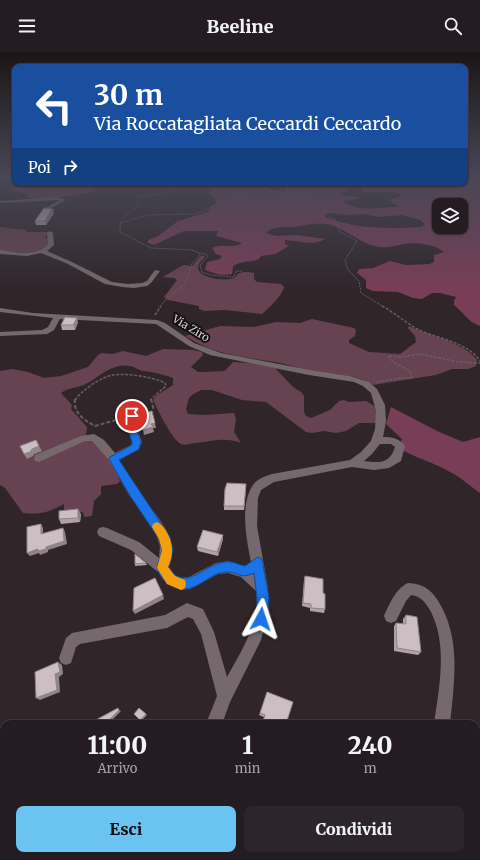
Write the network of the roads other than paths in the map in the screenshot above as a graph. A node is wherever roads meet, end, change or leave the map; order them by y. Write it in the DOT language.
graph roads {
  1 [pos="50,233"];
  2 [pos="0,252"];
  3 [pos="42,252"];
  4 [pos="157,271"];
  5 [pos="0,310"];
  6 [pos="58,316"];
  7 [pos="0,334"];
  8 [pos="132,416"];
  9 [pos="378,440"];
  10 [pos="39,458"];
  11 [pos="113,459"];
  12 [pos="352,463"];
  13 [pos="103,532"];
  14 [pos="258,562"];
  15 [pos="162,568"];
  16 [pos="245,572"];
  17 [pos="262,588"];
  18 [pos="391,616"];
  19 [pos="66,658"];
  20 [pos="225,697"];
  21 [pos="216,720"];
  22 [pos="442,720"];
  1 -- 3 [label="street"];
  2 -- 3 [label="street"];
  3 -- 4 [label="street"];
  5 -- 6 [label="street, Via Ziro"];
  6 -- 7 [label="street"];
  6 -- 9 [label="street, Via Ziro"];
  8 -- 11 [label="street"];
  9 -- 12 [label="street"];
  9 -- 12 [label="street"];
  10 -- 11 [label="street"];
  11 -- 15 [label="street"];
  12 -- 14 [label="street"];
  13 -- 15 [label="street"];
  14 -- 16 [label="street"];
  14 -- 17 [label="street"];
  15 -- 16 [label="street"];
  16 -- 17 [label="street"];
  17 -- 20 [label="street"];
  18 -- 22 [label="street"];
  19 -- 20 [label="street"];
  20 -- 21 [label="street"];
}
